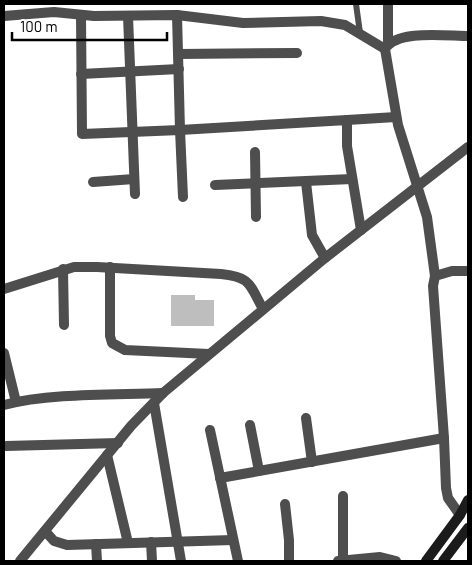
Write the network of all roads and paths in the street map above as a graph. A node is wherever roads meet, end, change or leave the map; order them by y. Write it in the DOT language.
graph roads {
  1 [pos="356,4"];
  2 [pos="388,4"];
  3 [pos="177,15"];
  4 [pos="4,16"];
  5 [pos="81,16"];
  6 [pos="128,16"];
  7 [pos="360,33"];
  8 [pos="468,36"];
  9 [pos="386,46"];
  10 [pos="297,53"];
  11 [pos="179,54"];
  12 [pos="179,69"];
  13 [pos="130,71"];
  14 [pos="82,74"];
  15 [pos="396,117"];
  16 [pos="347,120"];
  17 [pos="180,130"];
  18 [pos="132,132"];
  19 [pos="468,147"];
  20 [pos="255,152"];
  21 [pos="352,179"];
  22 [pos="134,180"];
  23 [pos="93,182"];
  24 [pos="306,182"];
  25 [pos="255,184"];
  26 [pos="215,185"];
  27 [pos="416,186"];
  28 [pos="135,194"];
  29 [pos="183,196"];
  30 [pos="256,217"];
  31 [pos="361,230"];
  32 [pos="325,258"];
  33 [pos="110,267"];
  34 [pos="63,269"];
  35 [pos="468,270"];
  36 [pos="435,276"];
  37 [pos="4,289"];
  38 [pos="263,309"];
  39 [pos="64,325"];
  40 [pos="4,352"];
  41 [pos="209,354"];
  42 [pos="163,393"];
  43 [pos="16,402"];
  44 [pos="154,403"];
  45 [pos="4,405"];
  46 [pos="306,418"];
  47 [pos="250,425"];
  48 [pos="210,430"];
  49 [pos="444,438"];
  50 [pos="118,443"];
  51 [pos="6,446"];
  52 [pos="107,455"];
  53 [pos="312,462"];
  54 [pos="259,471"];
  55 [pos="220,478"];
  56 [pos="343,496"];
  57 [pos="468,500"];
  58 [pos="285,504"];
  59 [pos="460,515"];
  60 [pos="468,528"];
  61 [pos="43,534"];
  62 [pos="233,540"];
  63 [pos="179,541"];
  64 [pos="151,542"];
  65 [pos="128,543"];
  66 [pos="96,544"];
  67 [pos="20,561"];
  68 [pos="97,561"];
  69 [pos="152,561"];
  70 [pos="181,561"];
  71 [pos="238,561"];
  72 [pos="289,561"];
  73 [pos="340,561"];
  74 [pos="396,561"];
  75 [pos="426,561"];
  76 [pos="443,561"];
  1 -- 7 [label="lane"];
  2 -- 9 [label="street"];
  3 -- 6 [label="street"];
  3 -- 7 [label="street"];
  3 -- 11 [label="street"];
  4 -- 5 [label="street"];
  5 -- 6 [label="street"];
  5 -- 14 [label="street"];
  6 -- 13 [label="street"];
  7 -- 9 [label="street"];
  8 -- 9 [label="street"];
  9 -- 15 [label="street"];
  10 -- 11 [label="street"];
  11 -- 12 [label="street"];
  12 -- 13 [label="street"];
  12 -- 17 [label="street"];
  13 -- 14 [label="street"];
  13 -- 18 [label="street"];
  14 -- 18 [label="street"];
  15 -- 16 [label="street"];
  15 -- 27 [label="street"];
  16 -- 17 [label="street"];
  16 -- 21 [label="street"];
  17 -- 18 [label="street"];
  17 -- 29 [label="street"];
  18 -- 22 [label="street"];
  19 -- 27 [label="street"];
  20 -- 25 [label="street"];
  21 -- 24 [label="street"];
  21 -- 31 [label="street"];
  22 -- 23 [label="street"];
  22 -- 28 [label="street"];
  24 -- 25 [label="street"];
  24 -- 32 [label="street"];
  25 -- 26 [label="street"];
  25 -- 30 [label="street"];
  27 -- 31 [label="street"];
  27 -- 36 [label="street"];
  31 -- 32 [label="street"];
  32 -- 38 [label="street"];
  33 -- 34 [label="street"];
  33 -- 38 [label="street"];
  33 -- 41 [label="street"];
  34 -- 37 [label="street"];
  34 -- 39 [label="street"];
  35 -- 36 [label="street"];
  36 -- 49 [label="street"];
  38 -- 41 [label="street"];
  40 -- 43 [label="street"];
  41 -- 42 [label="street"];
  42 -- 43 [label="street"];
  42 -- 44 [label="street"];
  43 -- 45 [label="street"];
  44 -- 50 [label="street"];
  44 -- 63 [label="street"];
  46 -- 53 [label="street"];
  47 -- 54 [label="street"];
  48 -- 55 [label="street"];
  49 -- 53 [label="street"];
  49 -- 59 [label="street"];
  50 -- 51 [label="street"];
  50 -- 52 [label="street"];
  52 -- 61 [label="street"];
  52 -- 65 [label="street"];
  53 -- 54 [label="street"];
  54 -- 55 [label="street"];
  55 -- 62 [label="street"];
  56 -- 73 [label="street"];
  57 -- 59 [label="main road"];
  58 -- 72 [label="street"];
  59 -- 75 [label="main road"];
  60 -- 76 [label="main road"];
  61 -- 66 [label="street"];
  61 -- 67 [label="street"];
  62 -- 63 [label="street"];
  62 -- 71 [label="street"];
  63 -- 64 [label="street"];
  63 -- 70 [label="street"];
  64 -- 65 [label="street"];
  64 -- 69 [label="street"];
  65 -- 66 [label="street"];
  66 -- 68 [label="street"];
  73 -- 74 [label="street"];
}
